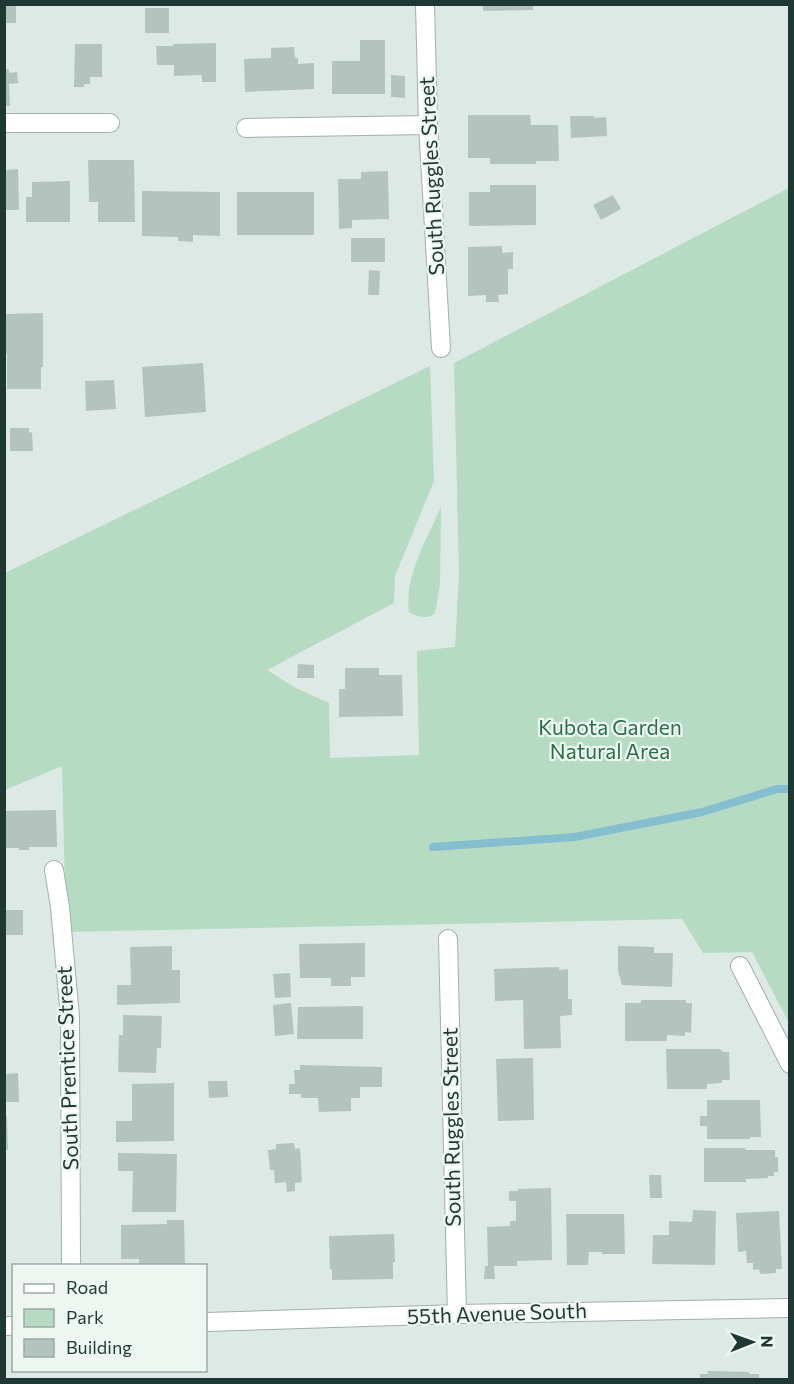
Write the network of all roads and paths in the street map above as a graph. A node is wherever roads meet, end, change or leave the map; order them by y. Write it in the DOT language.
graph roads {
  1 [pos="425,4"];
  2 [pos="4,123"];
  3 [pos="110,123"];
  4 [pos="428,125"];
  5 [pos="246,128"];
  6 [pos="441,348"];
  7 [pos="54,870"];
  8 [pos="448,939"];
  9 [pos="740,966"];
  10 [pos="789,1064"];
  11 [pos="71,1264"];
  12 [pos="789,1308"];
  13 [pos="457,1314"];
  14 [pos="207,1322"];
  1 -- 4 [label="street, South Ruggles Street"];
  2 -- 3 [label="street"];
  4 -- 5 [label="street"];
  4 -- 6 [label="street, South Ruggles Street"];
  7 -- 11 [label="street, South Prentice Street"];
  8 -- 13 [label="street, South Ruggles Street"];
  9 -- 10 [label="street"];
  12 -- 13 [label="street, 55th Avenue South"];
  13 -- 14 [label="street, 55th Avenue South"];
}
